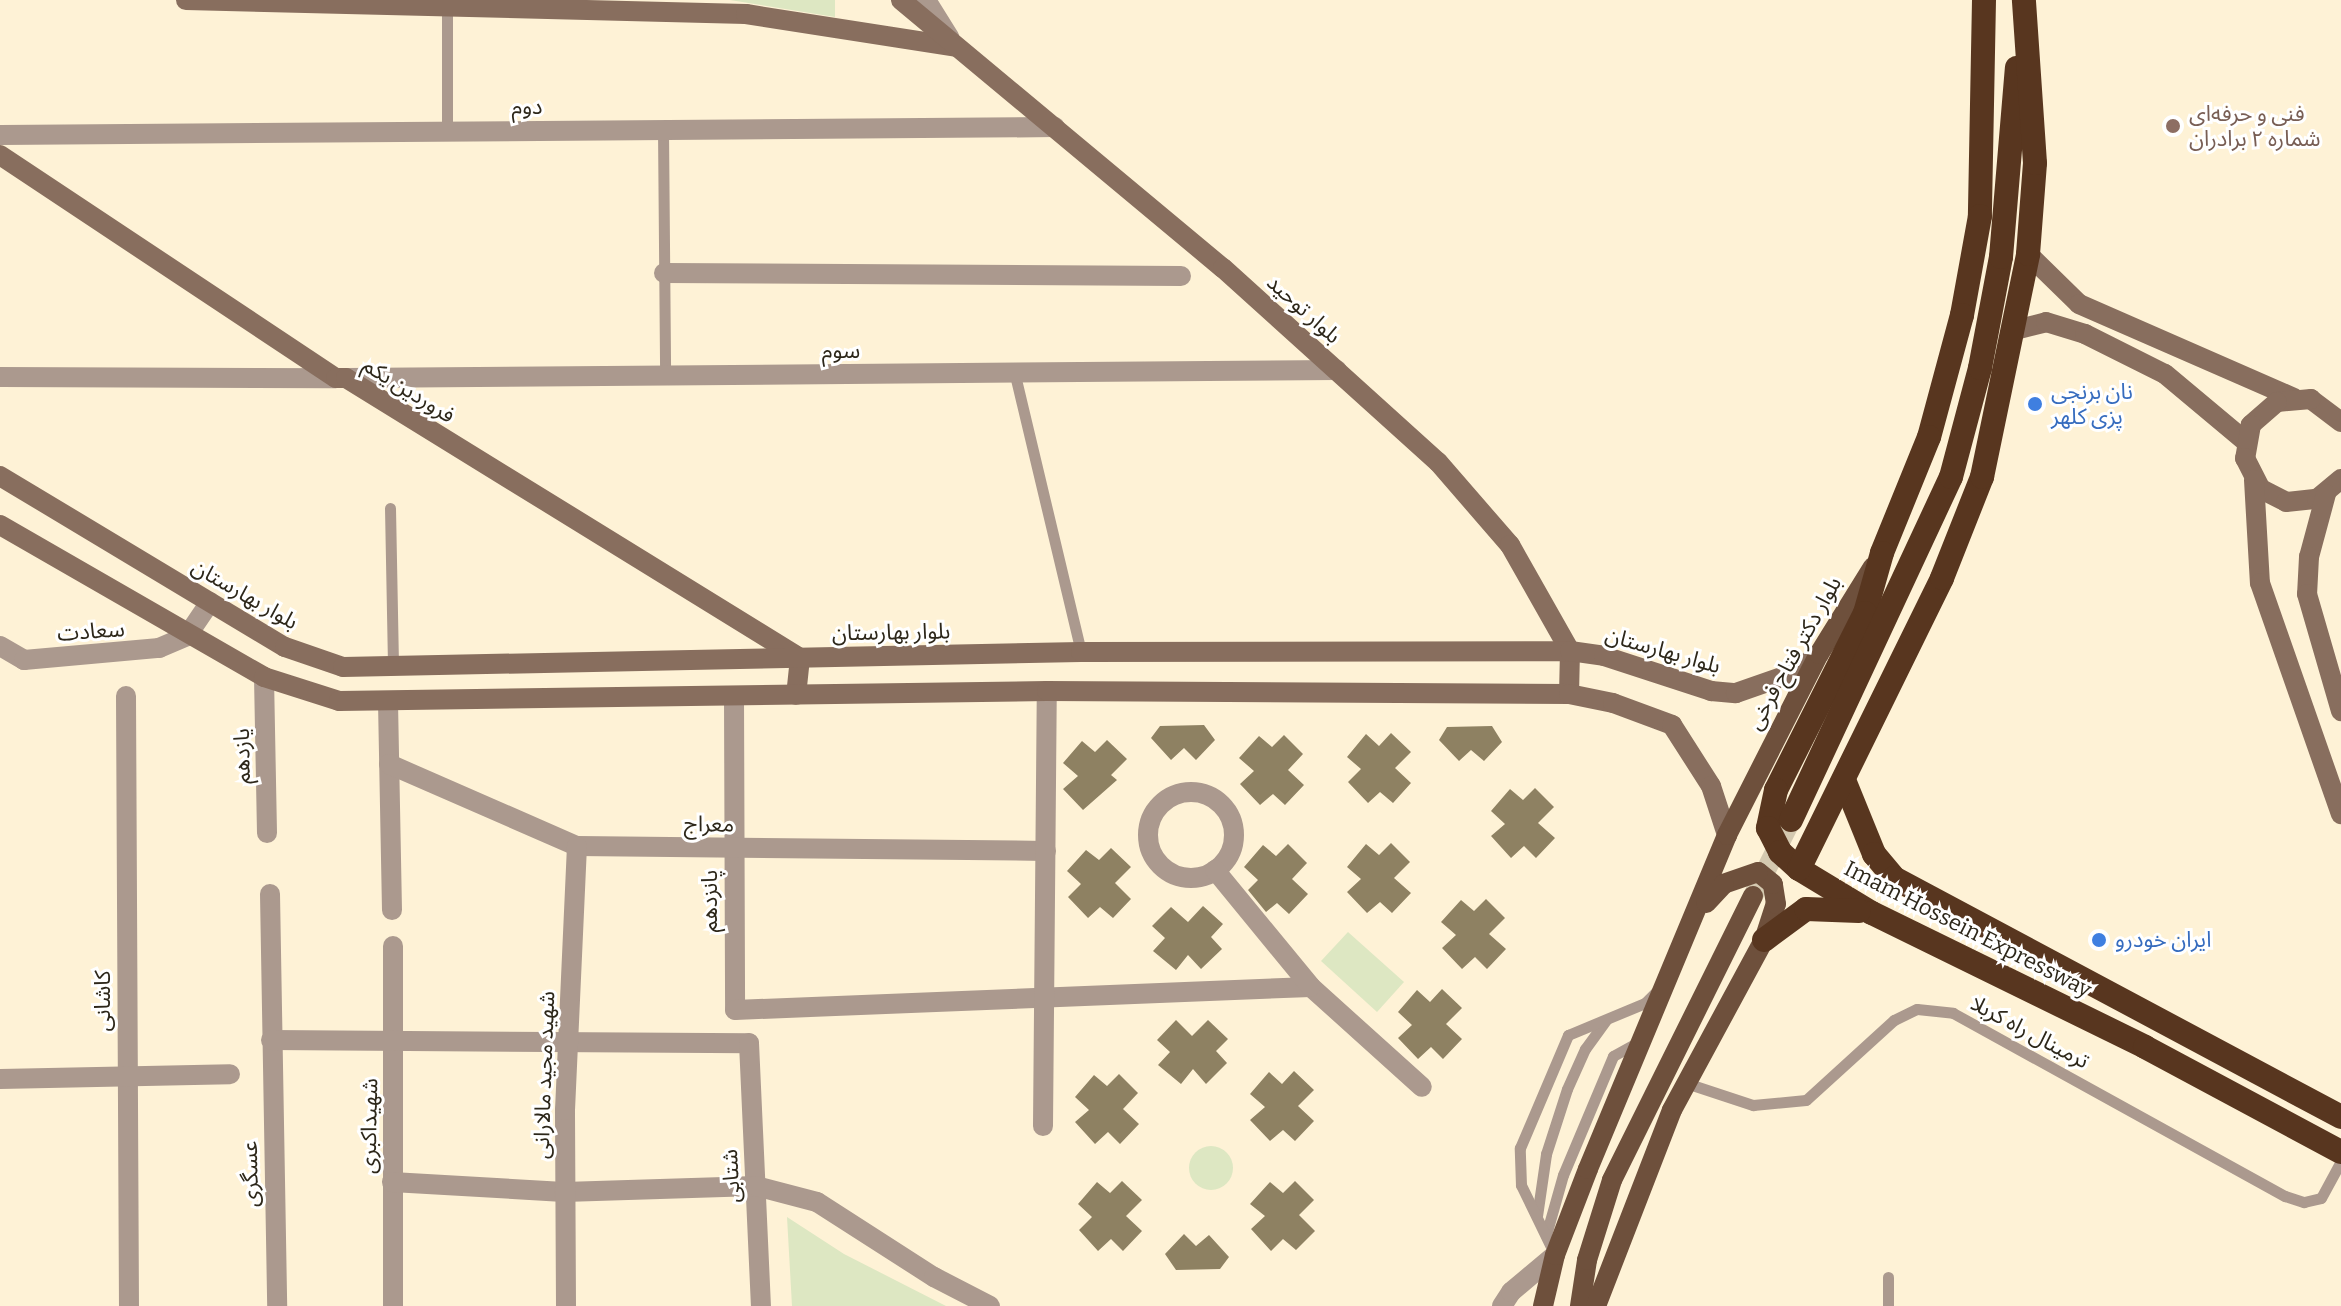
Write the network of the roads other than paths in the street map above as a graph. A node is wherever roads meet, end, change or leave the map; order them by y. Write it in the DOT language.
graph roads {
  1 [pos="186,0"];
  2 [pos="901,0"];
  3 [pos="926,0"];
  4 [pos="1984,0"];
  5 [pos="2022,0"];
  6 [pos="278,1"];
  7 [pos="447,6"];
  8 [pos="956,47"];
  9 [pos="1055,127"];
  10 [pos="663,130"];
  11 [pos="447,132"];
  12 [pos="0,135"];
  13 [pos="0,155"];
  14 [pos="2028,254"];
  15 [pos="664,273"];
  16 [pos="1181,276"];
  17 [pos="2015,330"];
  18 [pos="1337,370"];
  19 [pos="1015,375"];
  20 [pos="665,376"];
  21 [pos="0,377"];
  22 [pos="341,378"];
  23 [pos="2294,398"];
  24 [pos="2340,419"];
  25 [pos="2245,441"];
  26 [pos="0,476"];
  27 [pos="2254,480"];
  28 [pos="2337,484"];
  29 [pos="390,508"];
  30 [pos="0,525"];
  31 [pos="1882,553"];
  32 [pos="210,602"];
  33 [pos="187,636"];
  34 [pos="0,646"];
  35 [pos="1570,651"];
  36 [pos="1081,652"];
  37 [pos="1819,654"];
  38 [pos="800,658"];
  39 [pos="393,668"];
  40 [pos="264,677"];
  41 [pos="1047,691"];
  42 [pos="1569,694"];
  43 [pos="796,695"];
  44 [pos="126,696"];
  45 [pos="734,697"];
  46 [pos="388,702"];
  47 [pos="2341,711"];
  48 [pos="389,764"];
  49 [pos="1844,780"];
  50 [pos="2341,814"];
  51 [pos="1791,820"];
  52 [pos="267,833"];
  53 [pos="1727,835"];
  54 [pos="577,846"];
  55 [pos="734,849"];
  56 [pos="1046,851"];
  57 [pos="1799,869"];
  58 [pos="1215,870"];
  59 [pos="270,894"];
  60 [pos="1753,896"];
  61 [pos="392,910"];
  62 [pos="1698,911"];
  63 [pos="1872,913"];
  64 [pos="1764,940"];
  65 [pos="393,946"];
  66 [pos="2032,955"];
  67 [pos="1669,979"];
  68 [pos="2016,984"];
  69 [pos="1311,987"];
  70 [pos="1044,997"];
  71 [pos="1609,1016"];
  72 [pos="1644,1038"];
  73 [pos="271,1040"];
  74 [pos="395,1042"];
  75 [pos="569,1044"];
  76 [pos="230,1074"];
  77 [pos="128,1077"];
  78 [pos="0,1079"];
  79 [pos="1686,1083"];
  80 [pos="1422,1087"];
  81 [pos="2341,1117"];
  82 [pos="1043,1126"];
  83 [pos="2341,1152"];
  84 [pos="2341,1161"];
  85 [pos="392,1182"];
  86 [pos="756,1186"];
  87 [pos="564,1192"];
  88 [pos="1536,1217"];
  89 [pos="1546,1235"];
  90 [pos="1555,1255"];
  91 [pos="1888,1277"];
  92 [pos="129,1306"];
  93 [pos="277,1306"];
  94 [pos="393,1306"];
  95 [pos="566,1306"];
  96 [pos="761,1306"];
  97 [pos="990,1306"];
  98 [pos="1502,1306"];
  99 [pos="1543,1306"];
  100 [pos="1580,1306"];
  101 [pos="1596,1306"];
  102 [pos="1888,1306"];
  1 -- 6 [label="main road"];
  2 -- 8 [label="main road, بلوار توحید"];
  3 -- 8 [label="street"];
  4 -- 31 [label="highway, بلوار دکتر فتاح فرخی"];
  5 -- 14 [label="highway"];
  5 -- 51 [label="highway"];
  6 -- 7 [label="main road"];
  7 -- 8 [label="main road"];
  7 -- 11 [label="lane"];
  8 -- 9 [label="main road, بلوار توحید"];
  9 -- 10 [label="street, دوم"];
  9 -- 18 [label="main road, بلوار توحید"];
  10 -- 11 [label="street, دوم"];
  10 -- 15 [label="lane"];
  11 -- 12 [label="street, دوم"];
  13 -- 22 [label="main road, فروردین یکم"];
  14 -- 17 [label="highway"];
  14 -- 23 [label="main road"];
  15 -- 16 [label="street"];
  15 -- 20 [label="lane"];
  17 -- 25 [label="main road"];
  17 -- 49 [label="highway"];
  18 -- 19 [label="street, سوم"];
  18 -- 35 [label="main road, بلوار توحید"];
  19 -- 20 [label="street, سوم"];
  19 -- 36 [label="lane"];
  20 -- 22 [label="street, سوم"];
  21 -- 22 [label="street"];
  22 -- 38 [label="main road, فروردین یکم"];
  23 -- 24 [label="main road"];
  23 -- 25 [label="main road"];
  25 -- 27 [label="main road"];
  26 -- 32 [label="main road, بلوار بهارستان"];
  27 -- 28 [label="main road"];
  27 -- 50 [label="main road"];
  28 -- 47 [label="main road"];
  29 -- 39 [label="lane"];
  30 -- 33 [label="main road"];
  31 -- 37 [label="main road, بلوار دکتر فتاح فرخی"];
  31 -- 57 [label="highway, Imam Hossein Expressway"];
  32 -- 33 [label="street"];
  32 -- 39 [label="main road, بلوار بهارستان"];
  33 -- 34 [label="street, سعادت"];
  33 -- 40 [label="main road"];
  35 -- 36 [label="main road, بلوار بهارستان"];
  35 -- 37 [label="main road, بلوار بهارستان"];
  35 -- 42 [label="main road"];
  36 -- 38 [label="main road, بلوار بهارستان"];
  37 -- 53 [label="main road, بلوار دکتر فتاح فرخی"];
  38 -- 39 [label="main road, بلوار بهارستان"];
  38 -- 43 [label="main road"];
  40 -- 46 [label="main road"];
  40 -- 52 [label="street, یازدهم"];
  41 -- 42 [label="main road"];
  41 -- 43 [label="main road"];
  41 -- 56 [label="street"];
  42 -- 53 [label="main road"];
  43 -- 45 [label="main road"];
  44 -- 77 [label="street, کاشانی"];
  45 -- 46 [label="main road"];
  45 -- 55 [label="street, پانزدهم"];
  46 -- 48 [label="street"];
  48 -- 54 [label="street, معراج"];
  48 -- 61 [label="street"];
  49 -- 57 [label="highway"];
  49 -- 66 [label="highway, Imam Hossein Expressway"];
  53 -- 62 [label="main road, بلوار دکتر فتاح فرخی"];
  54 -- 55 [label="street, معراج"];
  54 -- 75 [label="street, شهید مجید مالارانی"];
  55 -- 56 [label="street, معراج"];
  55 -- 70 [label="street, پانزدهم"];
  56 -- 70 [label="street"];
  57 -- 63 [label="highway, Imam Hossein Expressway"];
  58 -- 58 [label="street"];
  58 -- 69 [label="street"];
  59 -- 73 [label="street"];
  60 -- 100 [label="main road"];
  62 -- 64 [label="main road"];
  62 -- 67 [label="main road, بلوار دکتر فتاح فرخی"];
  63 -- 64 [label="highway"];
  63 -- 68 [label="highway, Imam Hossein Expressway"];
  64 -- 79 [label="main road"];
  65 -- 74 [label="street, شهیداکبری"];
  66 -- 68 [label="highway"];
  66 -- 81 [label="highway, Imam Hossein Expressway"];
  67 -- 71 [label="lane"];
  67 -- 72 [label="main road, بلوار دکتر فتاح فرخی"];
  68 -- 83 [label="highway, Imam Hossein Expressway"];
  69 -- 70 [label="street"];
  69 -- 80 [label="street"];
  70 -- 82 [label="street"];
  71 -- 88 [label="lane"];
  71 -- 88 [label="lane"];
  72 -- 89 [label="lane"];
  72 -- 90 [label="main road, بلوار دکتر فتاح فرخی"];
  73 -- 74 [label="street"];
  73 -- 93 [label="street, عسگری"];
  74 -- 75 [label="street"];
  74 -- 85 [label="street, شهیداکبری"];
  75 -- 86 [label="street, شتابی"];
  75 -- 87 [label="street, شهید مجید مالارانی"];
  76 -- 77 [label="street"];
  77 -- 78 [label="street"];
  77 -- 92 [label="street, کاشانی"];
  79 -- 84 [label="lane, ترمینال راه کربلا"];
  79 -- 101 [label="main road"];
  85 -- 87 [label="street"];
  85 -- 94 [label="street, شهیداکبری"];
  86 -- 87 [label="street"];
  86 -- 96 [label="street, شتابی"];
  86 -- 97 [label="street"];
  87 -- 95 [label="street, شهید مجید مالارانی"];
  88 -- 89 [label="lane"];
  89 -- 90 [label="lane"];
  90 -- 98 [label="street"];
  90 -- 99 [label="main road, بلوار دکتر فتاح فرخی"];
  91 -- 102 [label="lane"];
}
